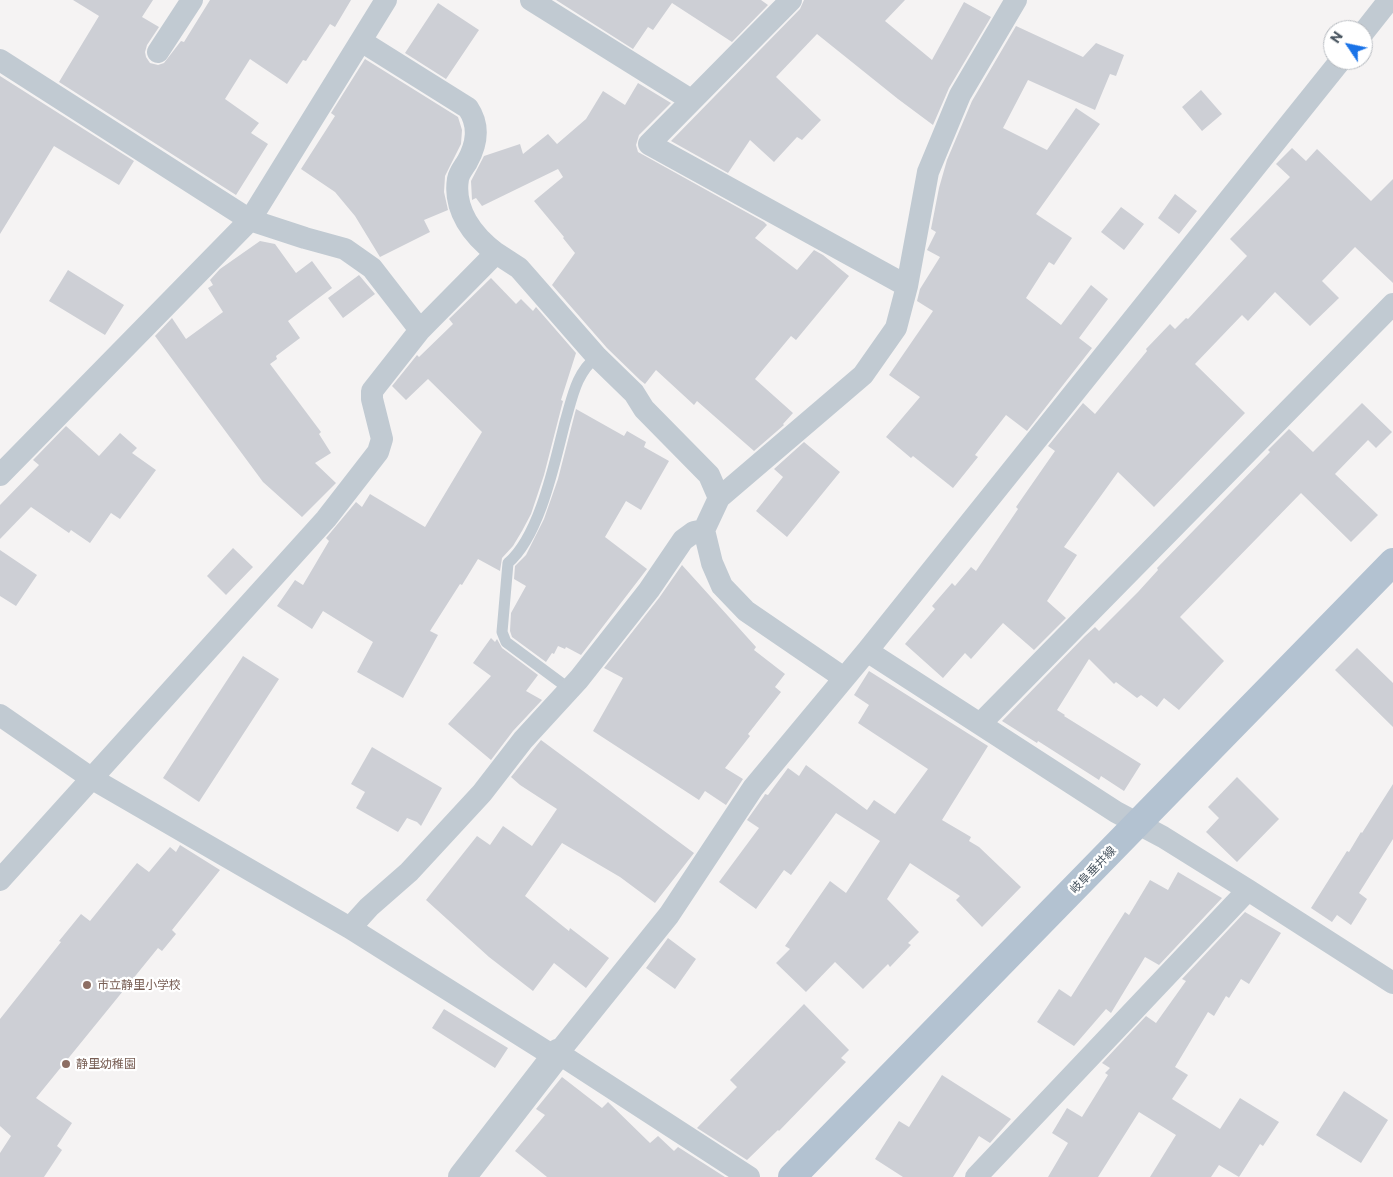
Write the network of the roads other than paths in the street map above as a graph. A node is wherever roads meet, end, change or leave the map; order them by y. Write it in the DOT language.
graph roads {
  1 [pos="192,0"];
  2 [pos="386,0"];
  3 [pos="531,0"];
  4 [pos="791,0"];
  5 [pos="1016,0"];
  6 [pos="1389,0"];
  7 [pos="1373,20"];
  8 [pos="361,41"];
  9 [pos="158,52"];
  10 [pos="0,60"];
  11 [pos="1333,70"];
  12 [pos="691,100"];
  13 [pos="250,220"];
  14 [pos="496,254"];
  15 [pos="907,286"];
  16 [pos="1393,304"];
  17 [pos="420,330"];
  18 [pos="597,357"];
  19 [pos="0,475"];
  20 [pos="719,498"];
  21 [pos="704,530"];
  22 [pos="1393,562"];
  23 [pos="867,652"];
  24 [pos="844,678"];
  25 [pos="568,690"];
  26 [pos="0,715"];
  27 [pos="980,724"];
  28 [pos="91,778"];
  29 [pos="1138,824"];
  30 [pos="0,880"];
  31 [pos="1248,890"];
  32 [pos="350,928"];
  33 [pos="1393,983"];
  34 [pos="556,1055"];
  35 [pos="462,1177"];
  36 [pos="749,1177"];
  37 [pos="792,1177"];
  38 [pos="976,1177"];
  1 -- 9 [label="street"];
  2 -- 8 [label="street"];
  3 -- 12 [label="street"];
  4 -- 12 [label="street"];
  5 -- 15 [label="street"];
  6 -- 7 [label="street"];
  8 -- 13 [label="street"];
  8 -- 14 [label="street"];
  10 -- 13 [label="street"];
  11 -- 23 [label="street"];
  12 -- 15 [label="street"];
  13 -- 17 [label="street"];
  13 -- 19 [label="street"];
  14 -- 17 [label="street"];
  14 -- 18 [label="street"];
  15 -- 20 [label="street"];
  16 -- 27 [label="street"];
  17 -- 28 [label="street"];
  18 -- 20 [label="street"];
  18 -- 25 [label="lane"];
  20 -- 21 [label="street"];
  21 -- 24 [label="street"];
  21 -- 25 [label="street"];
  22 -- 29 [label="main road, 岐阜垂井線"];
  23 -- 24 [label="street"];
  23 -- 27 [label="street"];
  24 -- 34 [label="street"];
  25 -- 32 [label="street"];
  26 -- 28 [label="street"];
  27 -- 29 [label="street"];
  28 -- 30 [label="street"];
  28 -- 32 [label="street"];
  29 -- 31 [label="street"];
  29 -- 37 [label="main road, 岐阜垂井線"];
  31 -- 33 [label="street"];
  31 -- 38 [label="street"];
  32 -- 34 [label="street"];
  34 -- 35 [label="street"];
  34 -- 36 [label="street"];
}
